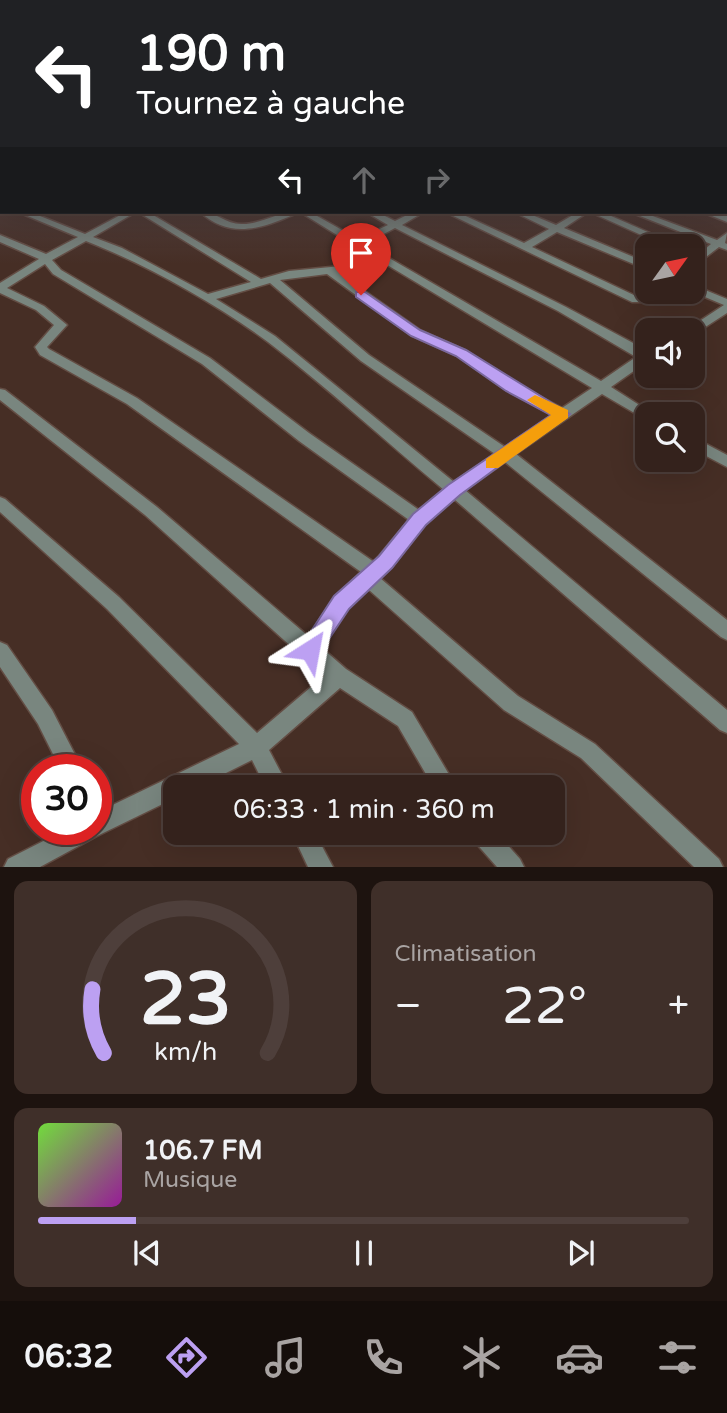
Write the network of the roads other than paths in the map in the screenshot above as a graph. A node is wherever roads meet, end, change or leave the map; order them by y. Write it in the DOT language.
graph roads {
  1 [pos="27,214"];
  2 [pos="130,214"];
  3 [pos="146,214"];
  4 [pos="208,214"];
  5 [pos="287,214"];
  6 [pos="307,214"];
  7 [pos="374,214"];
  8 [pos="416,214"];
  9 [pos="454,214"];
  10 [pos="523,214"];
  11 [pos="581,214"];
  12 [pos="600,214"];
  13 [pos="639,214"];
  14 [pos="395,225"];
  15 [pos="557,229"];
  16 [pos="647,234"];
  17 [pos="727,236"];
  18 [pos="85,237"];
  19 [pos="0,238"];
  20 [pos="358,243"];
  21 [pos="722,245"];
  22 [pos="525,247"];
  23 [pos="374,252"];
  24 [pos="705,254"];
  25 [pos="47,258"];
  26 [pos="635,262"];
  27 [pos="329,270"];
  28 [pos="266,281"];
  29 [pos="0,288"];
  30 [pos="705,294"];
  31 [pos="207,298"];
  32 [pos="635,300"];
  33 [pos="727,305"];
  34 [pos="705,322"];
  35 [pos="635,350"];
  36 [pos="635,364"];
  37 [pos="604,388"];
  38 [pos="0,393"];
  39 [pos="635,407"];
  40 [pos="562,414"];
  41 [pos="705,449"];
  42 [pos="505,454"];
  43 [pos="727,462"];
  44 [pos="454,490"];
  45 [pos="0,503"];
  46 [pos="419,520"];
  47 [pos="370,574"];
  48 [pos="727,631"];
  49 [pos="310,650"];
  50 [pos="0,651"];
  51 [pos="339,676"];
  52 [pos="727,723"];
  53 [pos="256,747"];
  54 [pos="64,754"];
  55 [pos="271,775"];
  56 [pos="438,775"];
  57 [pos="112,816"];
  58 [pos="56,845"];
  59 [pos="309,845"];
  60 [pos="493,845"];
  61 [pos="16,867"];
  62 [pos="321,867"];
  63 [pos="512,867"];
  64 [pos="711,867"];
  1 -- 18 [label="street"];
  2 -- 18 [label="street"];
  3 -- 28 [label="street"];
  4 -- 5 [label="street"];
  6 -- 20 [label="street"];
  7 -- 14 [label="street"];
  8 -- 14 [label="street"];
  9 -- 22 [label="street"];
  10 -- 15 [label="street"];
  11 -- 15 [label="street"];
  12 -- 16 [label="street"];
  13 -- 21 [label="street"];
  14 -- 20 [label="street"];
  14 -- 35 [label="street"];
  15 -- 22 [label="street"];
  15 -- 26 [label="street"];
  17 -- 21 [label="street"];
  18 -- 25 [label="street"];
  18 -- 31 [label="street"];
  19 -- 25 [label="street"];
  20 -- 23 [label="street"];
  21 -- 24 [label="street"];
  22 -- 32 [label="street"];
  23 -- 27 [label="street"];
  23 -- 37 [label="street"];
  25 -- 29 [label="street"];
  25 -- 46 [label="street"];
  27 -- 28 [label="street"];
  27 -- 40 [label="street"];
  28 -- 31 [label="street"];
  28 -- 42 [label="street"];
  29 -- 47 [label="street"];
  30 -- 33 [label="street"];
  31 -- 44 [label="street"];
  33 -- 34 [label="street"];
  36 -- 37 [label="street"];
  37 -- 39 [label="street"];
  37 -- 40 [label="street"];
  38 -- 49 [label="street"];
  40 -- 42 [label="street"];
  41 -- 43 [label="street"];
  42 -- 44 [label="street"];
  42 -- 48 [label="street"];
  44 -- 46 [label="street"];
  44 -- 52 [label="street"];
  45 -- 53 [label="street"];
  46 -- 47 [label="street"];
  47 -- 49 [label="street"];
  47 -- 64 [label="street"];
  49 -- 51 [label="street"];
  50 -- 54 [label="street"];
  51 -- 53 [label="street"];
  51 -- 56 [label="street"];
  53 -- 55 [label="street"];
  53 -- 57 [label="street"];
  58 -- 61 [label="street"];
  59 -- 62 [label="street"];
  60 -- 63 [label="street"];
}
